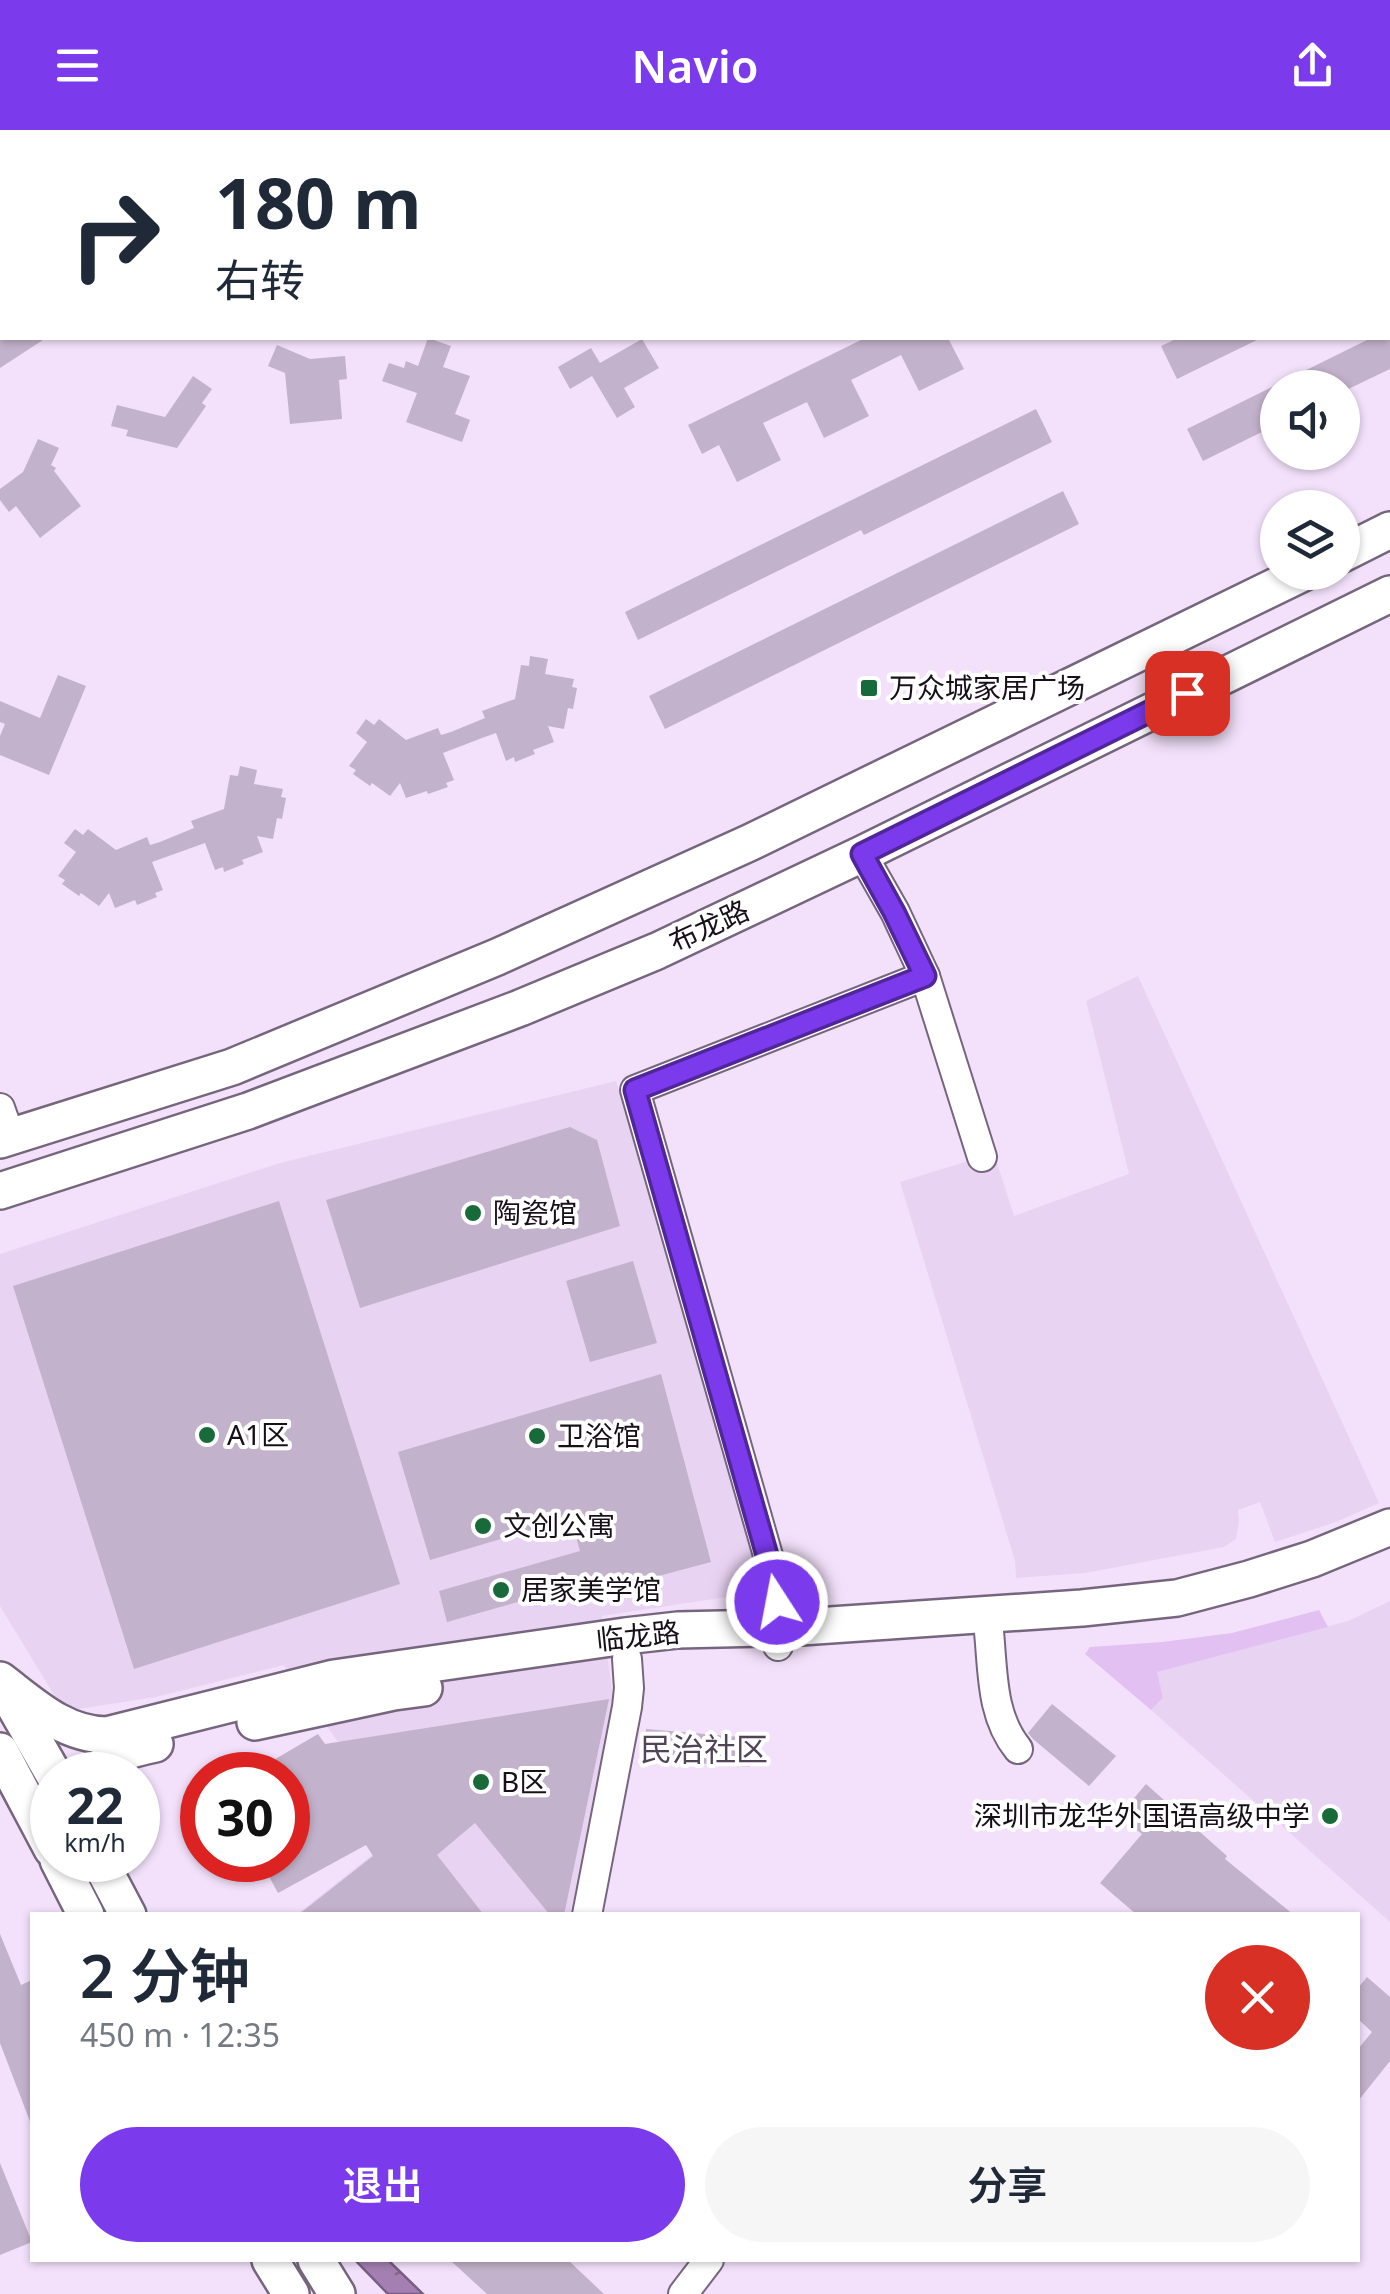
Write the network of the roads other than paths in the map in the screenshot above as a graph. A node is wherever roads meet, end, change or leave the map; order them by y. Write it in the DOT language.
graph roads {
  1 [pos="514,130"];
  2 [pos="568,130"];
  3 [pos="1390,530"];
  4 [pos="1360,545"];
  5 [pos="1268,590"];
  6 [pos="1390,594"];
  7 [pos="862,854"];
  8 [pos="925,976"];
  9 [pos="3,1128"];
  10 [pos="982,1157"];
  11 [pos="0,1191"];
  12 [pos="1390,1527"];
  13 [pos="1390,1548"];
  14 [pos="989,1632"];
  15 [pos="778,1637"];
  16 [pos="627,1659"];
  17 [pos="0,1680"];
  18 [pos="125,1741"];
  19 [pos="1018,1749"];
  20 [pos="0,1750"];
  21 [pos="41,1752"];
  22 [pos="114,1752"];
  23 [pos="0,1797"];
  24 [pos="30,1805"];
  25 [pos="30,1808"];
  26 [pos="69,1882"];
  27 [pos="111,1882"];
  28 [pos="84,1912"];
  29 [pos="126,1912"];
  30 [pos="588,1912"];
  31 [pos="271,2262"];
  32 [pos="317,2262"];
  33 [pos="707,2262"];
  34 [pos="291,2294"];
  35 [pos="337,2294"];
  36 [pos="682,2294"];
  1 -- 2 [label="street"];
  3 -- 4 [label="main road"];
  5 -- 9 [label="main road"];
  6 -- 7 [label="main road, 布龙路"];
  7 -- 8 [label="street"];
  7 -- 11 [label="main road, 布龙路"];
  8 -- 10 [label="street"];
  8 -- 15 [label="street"];
  12 -- 15 [label="main road, 临龙路"];
  13 -- 14 [label="main road, 临龙路"];
  14 -- 15 [label="main road, 临龙路"];
  14 -- 19 [label="street"];
  15 -- 16 [label="main road, 临龙路"];
  15 -- 18 [label="main road, 临龙路"];
  16 -- 18 [label="main road, 临龙路"];
  16 -- 30 [label="street"];
  17 -- 18 [label="main road"];
  17 -- 21 [label="main road"];
  18 -- 22 [label="main road"];
  20 -- 24 [label="main road"];
  23 -- 25 [label="main road"];
  26 -- 28 [label="main road"];
  27 -- 29 [label="main road"];
  31 -- 34 [label="main road"];
  32 -- 35 [label="main road"];
  33 -- 36 [label="street"];
}
